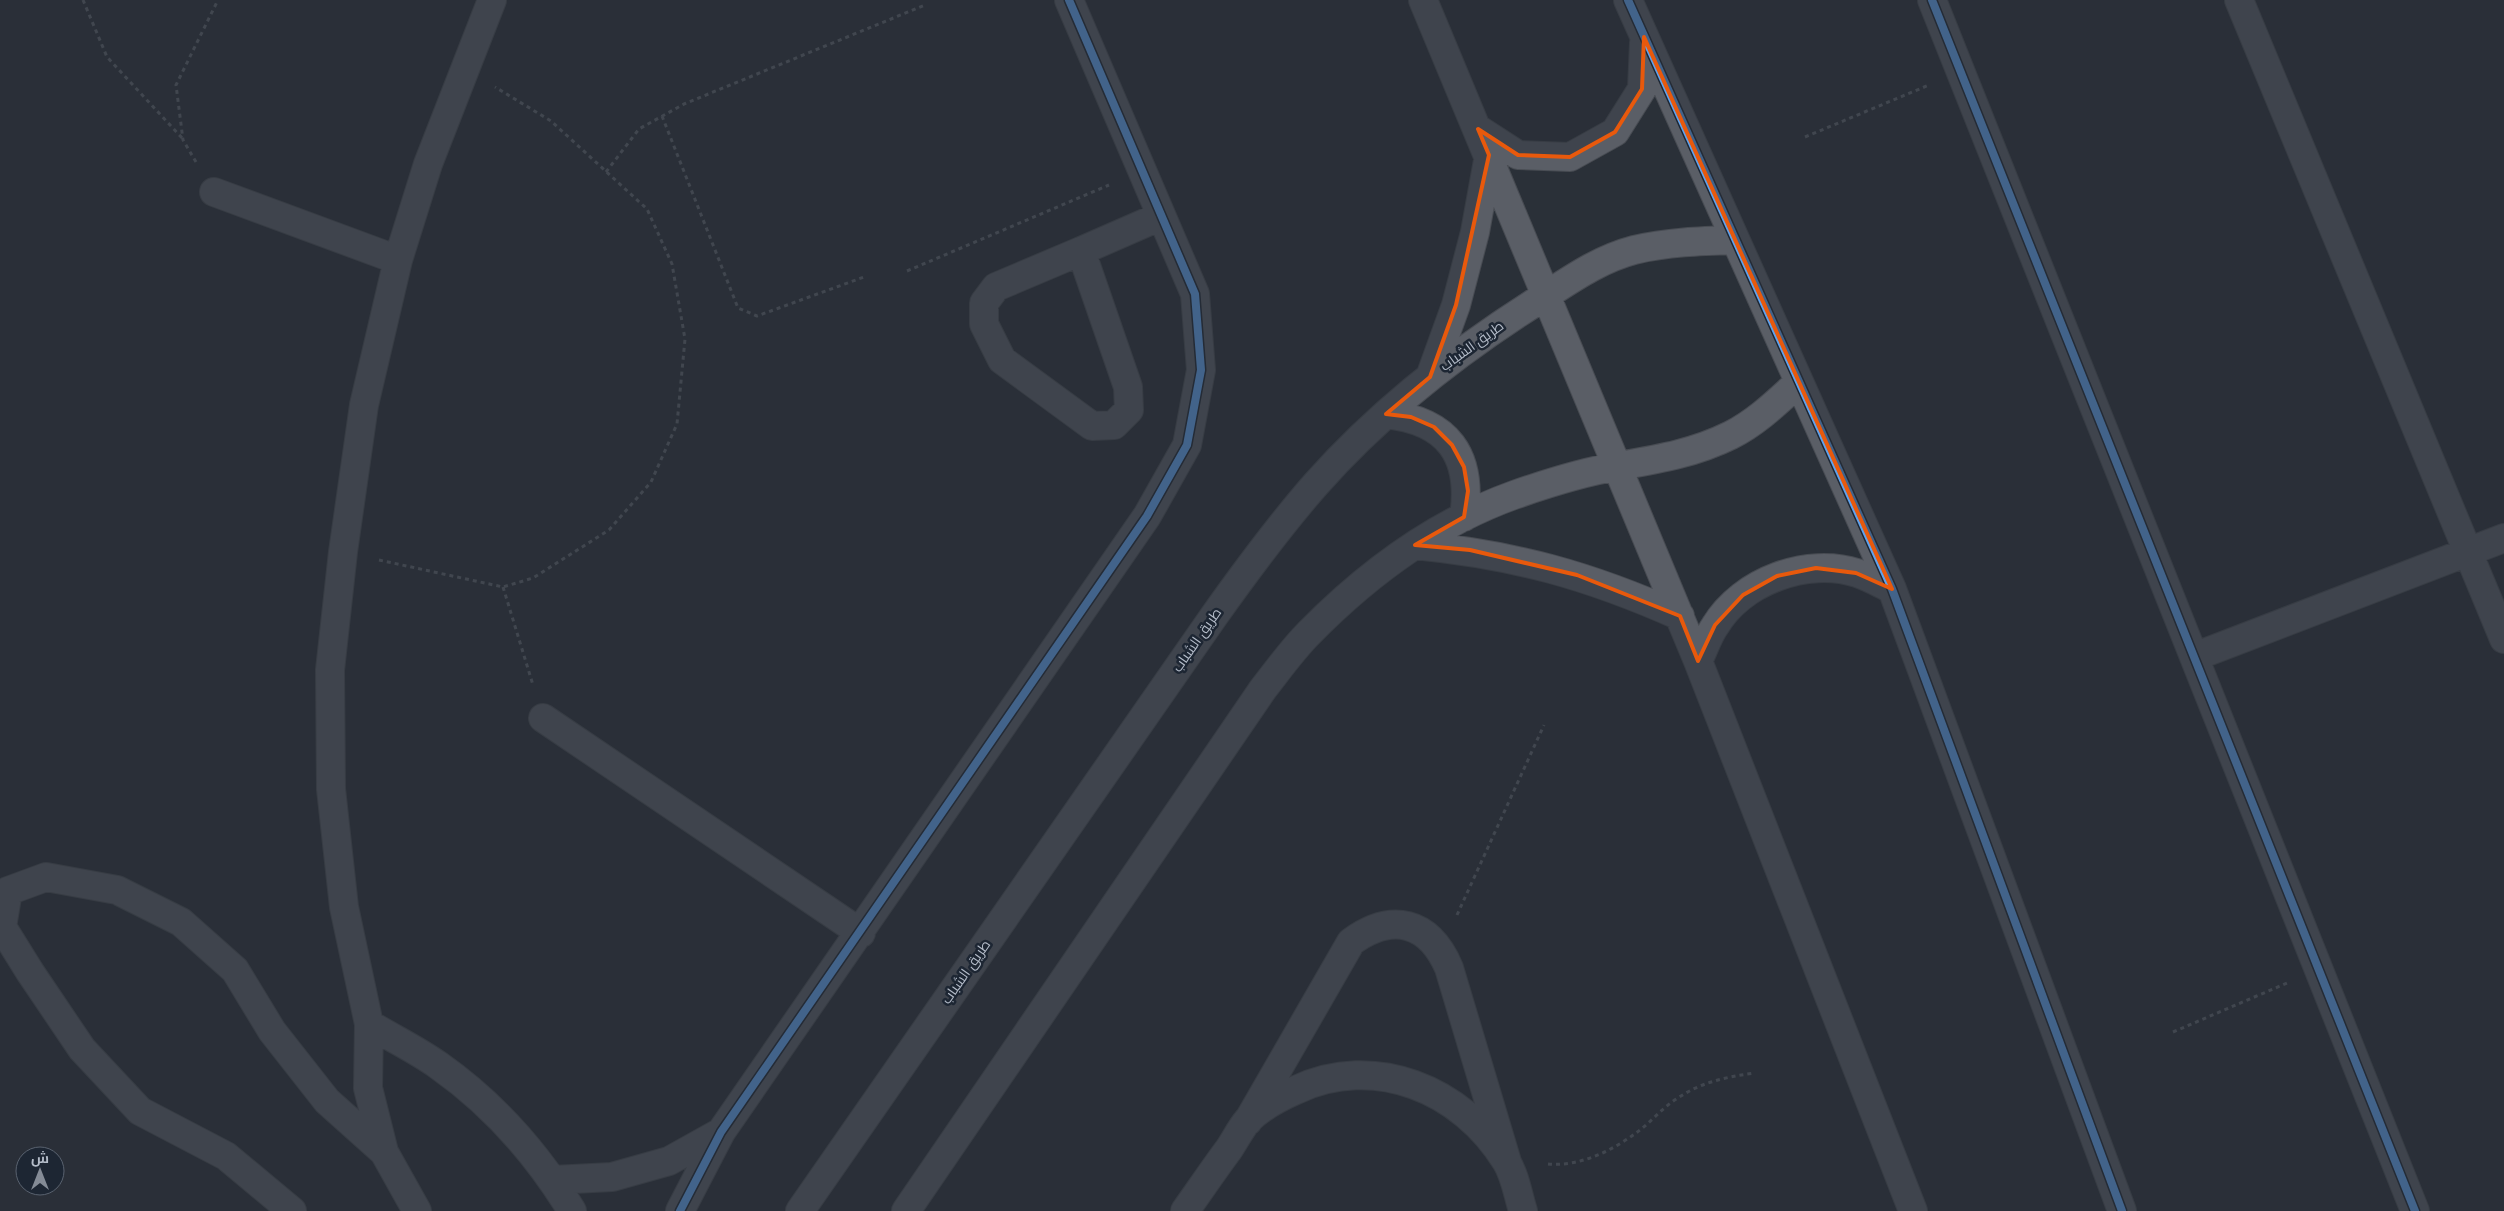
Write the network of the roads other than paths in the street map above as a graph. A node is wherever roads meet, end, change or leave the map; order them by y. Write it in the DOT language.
graph roads {
  1 [pos="492,0"];
  2 [pos="1069,0"];
  3 [pos="1423,0"];
  4 [pos="1628,0"];
  5 [pos="1932,0"];
  6 [pos="2239,0"];
  7 [pos="1644,38"];
  8 [pos="1478,129"];
  9 [pos="1489,155"];
  10 [pos="214,192"];
  11 [pos="1161,216"];
  12 [pos="1735,240"];
  13 [pos="1081,251"];
  14 [pos="398,260"];
  15 [pos="1547,295"];
  16 [pos="1430,377"];
  17 [pos="1799,382"];
  18 [pos="1386,414"];
  19 [pos="1618,466"];
  20 [pos="1464,517"];
  21 [pos="2504,538"];
  22 [pos="1415,545"];
  23 [pos="2468,552"];
  24 [pos="1892,589"];
  25 [pos="1680,616"];
  26 [pos="2504,639"];
  27 [pos="2194,657"];
  28 [pos="1698,661"];
  29 [pos="543,718"];
  30 [pos="861,933"];
  31 [pos="370,1024"];
  32 [pos="1248,1120"];
  33 [pos="721,1132"];
  34 [pos="384,1152"];
  35 [pos="1507,1162"];
  36 [pos="553,1180"];
  37 [pos="292,1211"];
  38 [pos="417,1211"];
  39 [pos="572,1211"];
  40 [pos="680,1211"];
  41 [pos="800,1211"];
  42 [pos="906,1211"];
  43 [pos="1185,1211"];
  44 [pos="1523,1211"];
  45 [pos="1913,1211"];
  46 [pos="2122,1211"];
  47 [pos="2415,1211"];
  1 -- 14 [label="street"];
  2 -- 11 [label="street"];
  3 -- 8 [label="street"];
  4 -- 7 [label="street"];
  5 -- 27 [label="street"];
  6 -- 23 [label="street"];
  7 -- 8 [label="street"];
  7 -- 12 [label="street"];
  8 -- 9 [label="street"];
  9 -- 15 [label="street"];
  9 -- 16 [label="street"];
  10 -- 14 [label="street"];
  11 -- 13 [label="street"];
  11 -- 30 [label="street"];
  12 -- 15 [label="street, طريق الشباب"];
  12 -- 17 [label="street"];
  13 -- 13 [label="street"];
  14 -- 31 [label="street"];
  15 -- 16 [label="street, طريق الشباب"];
  15 -- 19 [label="street"];
  16 -- 18 [label="street, طريق الشباب"];
  17 -- 19 [label="street"];
  17 -- 24 [label="street"];
  18 -- 20 [label="street"];
  18 -- 41 [label="street, طريق الشباب"];
  19 -- 20 [label="street"];
  19 -- 25 [label="street"];
  20 -- 22 [label="street"];
  21 -- 23 [label="street"];
  22 -- 25 [label="street"];
  22 -- 42 [label="street"];
  23 -- 26 [label="street"];
  23 -- 27 [label="street"];
  24 -- 28 [label="street"];
  24 -- 46 [label="street"];
  25 -- 28 [label="street"];
  27 -- 47 [label="street"];
  28 -- 45 [label="street"];
  29 -- 30 [label="street"];
  30 -- 33 [label="street"];
  31 -- 34 [label="street"];
  31 -- 36 [label="street"];
  32 -- 35 [label="street"];
  32 -- 35 [label="street"];
  32 -- 43 [label="street"];
  33 -- 36 [label="street"];
  33 -- 40 [label="street"];
  34 -- 37 [label="street"];
  34 -- 38 [label="street"];
  35 -- 44 [label="street"];
  36 -- 39 [label="street"];
}
